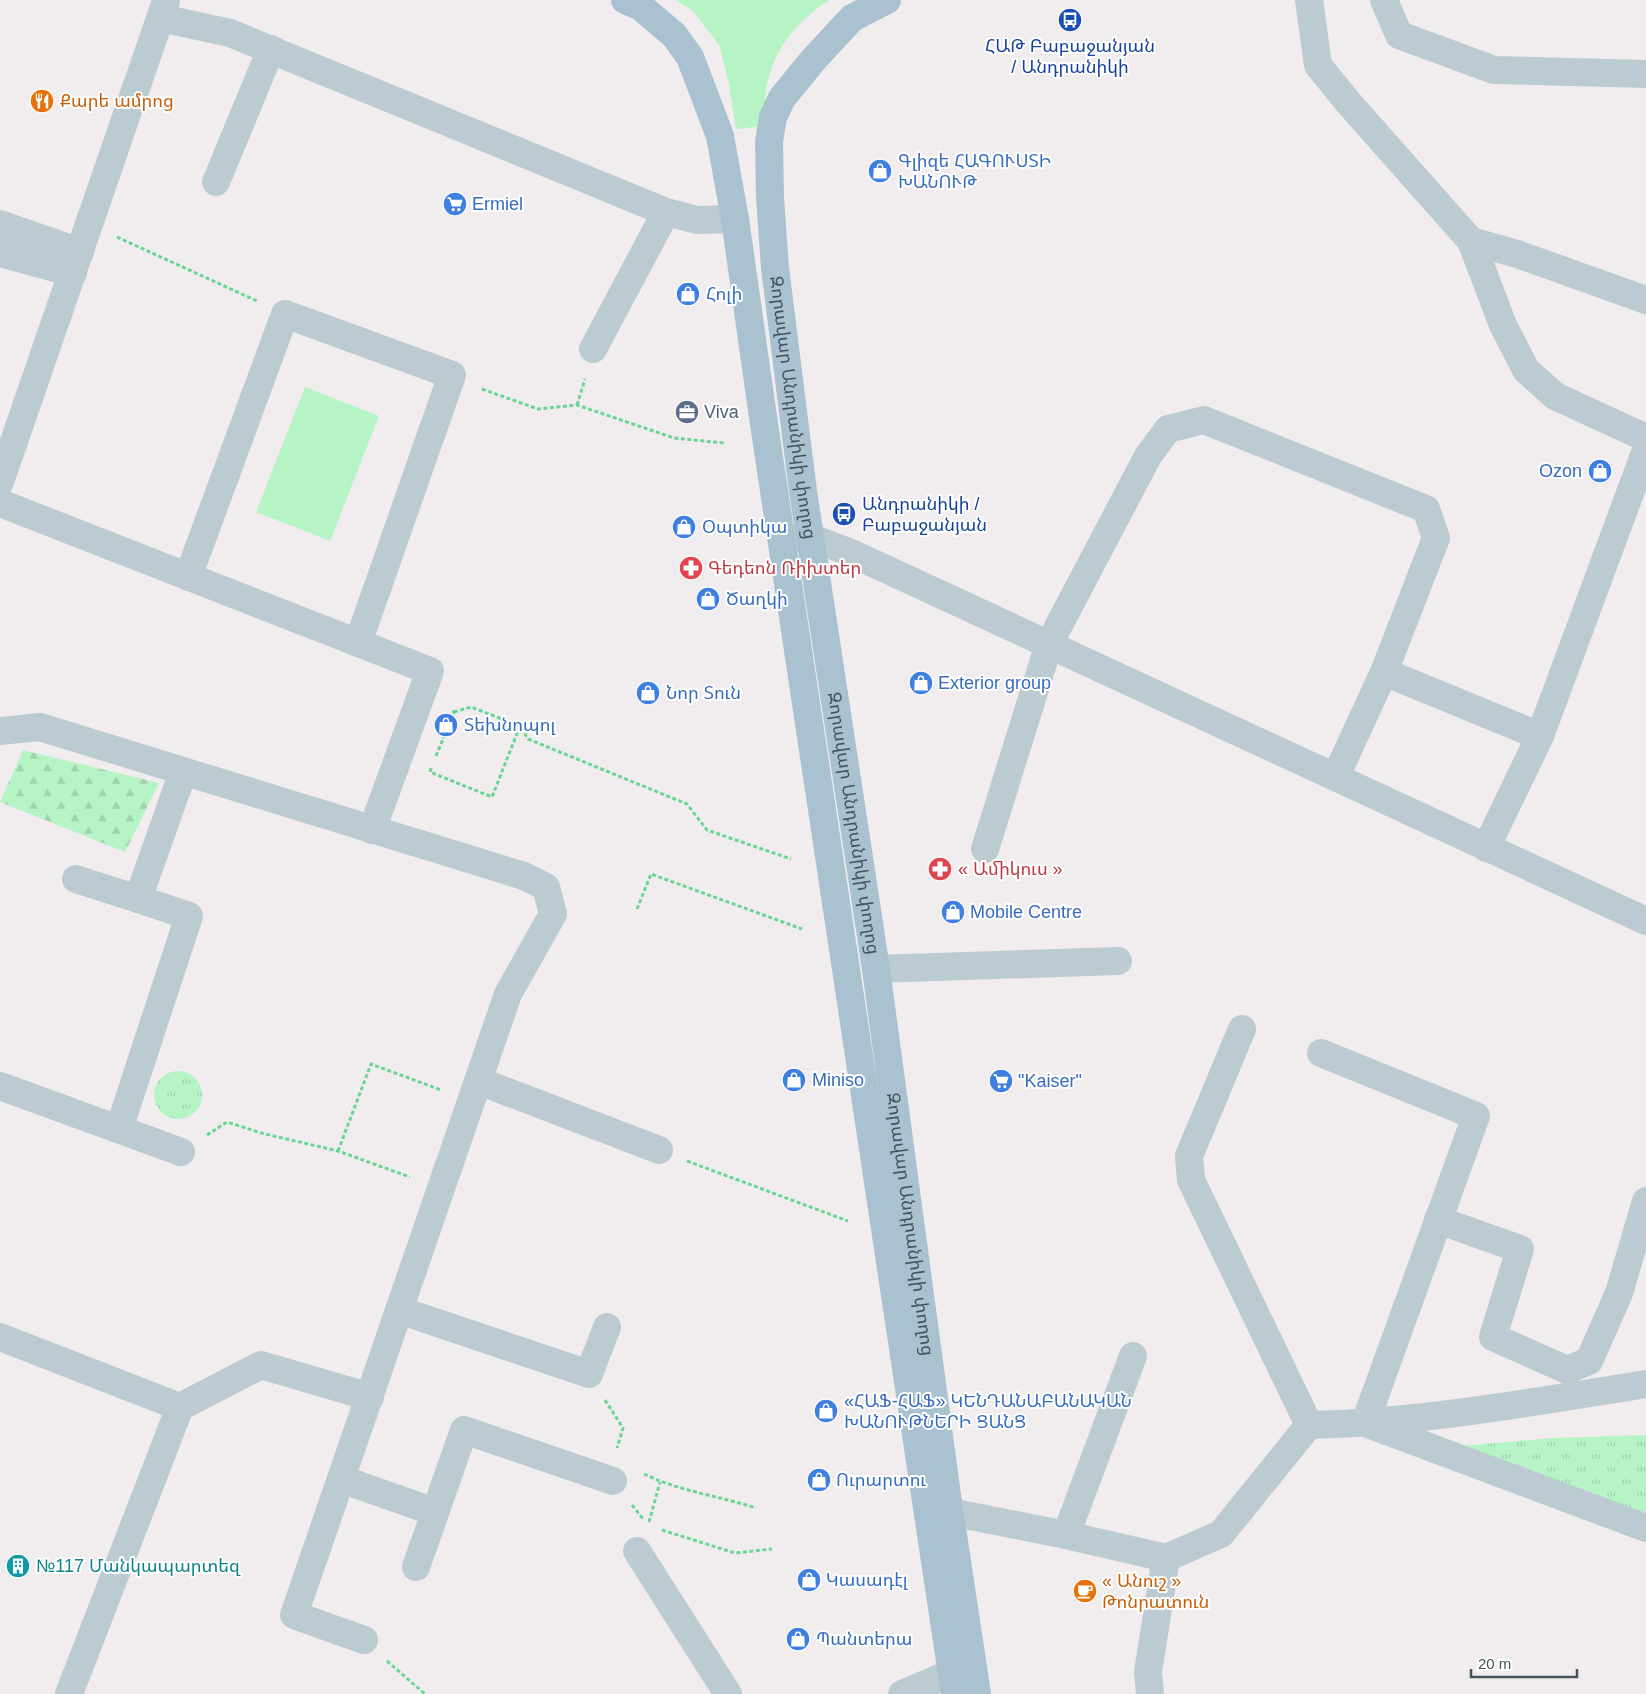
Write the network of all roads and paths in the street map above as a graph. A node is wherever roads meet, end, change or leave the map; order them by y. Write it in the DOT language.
graph roads {
  1 [pos="625,0"];
  2 [pos="887,0"];
  3 [pos="1309,0"];
  4 [pos="1384,0"];
  5 [pos="163,9"];
  6 [pos="271,50"];
  7 [pos="1646,74"];
  8 [pos="216,182"];
  9 [pos="666,212"];
  10 [pos="735,219"];
  11 [pos="0,224"];
  12 [pos="90,224"];
  13 [pos="1471,241"];
  14 [pos="0,253"];
  15 [pos="76,263"];
  16 [pos="1646,300"];
  17 [pos="285,314"];
  18 [pos="593,349"];
  19 [pos="452,374"];
  20 [pos="1646,438"];
  21 [pos="724,443"];
  22 [pos="1646,450"];
  23 [pos="0,482"];
  24 [pos="0,503"];
  25 [pos="810,537"];
  26 [pos="782,540"];
  27 [pos="188,577"];
  28 [pos="358,643"];
  29 [pos="1049,644"];
  30 [pos="430,671"];
  31 [pos="1384,672"];
  32 [pos="454,712"];
  33 [pos="520,726"];
  34 [pos="0,731"];
  35 [pos="1540,736"];
  36 [pos="183,772"];
  37 [pos="1336,776"];
  38 [pos="372,830"];
  39 [pos="1486,848"];
  40 [pos="985,849"];
  41 [pos="791,859"];
  42 [pos="76,879"];
  43 [pos="138,899"];
  44 [pos="637,909"];
  45 [pos="1646,921"];
  46 [pos="802,929"];
  47 [pos="1118,961"];
  48 [pos="876,969"];
  49 [pos="1242,1029"];
  50 [pos="1321,1053"];
  51 [pos="0,1086"];
  52 [pos="475,1091"];
  53 [pos="118,1129"];
  54 [pos="659,1150"];
  55 [pos="338,1151"];
  56 [pos="180,1152"];
  57 [pos="442,1188"];
  58 [pos="1646,1201"];
  59 [pos="1438,1220"];
  60 [pos="848,1222"];
  61 [pos="399,1310"];
  62 [pos="607,1327"];
  63 [pos="0,1337"];
  64 [pos="1133,1356"];
  65 [pos="589,1374"];
  66 [pos="1646,1384"];
  67 [pos="370,1397"];
  68 [pos="180,1407"];
  69 [pos="1364,1423"];
  70 [pos="1309,1424"];
  71 [pos="616,1452"];
  72 [pos="625,1476"];
  73 [pos="341,1479"];
  74 [pos="660,1482"];
  75 [pos="756,1508"];
  76 [pos="435,1512"];
  77 [pos="950,1512"];
  78 [pos="657,1528"];
  79 [pos="1646,1528"];
  80 [pos="1066,1536"];
  81 [pos="772,1549"];
  82 [pos="637,1551"];
  83 [pos="1166,1558"];
  84 [pos="416,1568"];
  85 [pos="364,1640"];
  86 [pos="960,1677"];
  87 [pos="69,1694"];
  88 [pos="425,1694"];
  89 [pos="728,1694"];
  90 [pos="902,1694"];
  91 [pos="977,1694"];
  92 [pos="1150,1694"];
  1 -- 10 [label="main road, Զորավար Անդրանիկի փողոց"];
  2 -- 25 [label="main road, Զորավար Անդրանիկի փողոց"];
  3 -- 13 [label="lane"];
  4 -- 7 [label="lane"];
  5 -- 6 [label="lane"];
  5 -- 12 [label="lane"];
  6 -- 8 [label="lane"];
  6 -- 9 [label="lane"];
  9 -- 10 [label="lane"];
  9 -- 18 [label="lane"];
  10 -- 26 [label="main road, Զորավար Անդրանիկի փողոց"];
  11 -- 15 [label="lane"];
  12 -- 15 [label="lane"];
  12 -- 17 [label="path"];
  13 -- 16 [label="lane"];
  13 -- 20 [label="lane"];
  14 -- 15 [label="lane"];
  15 -- 23 [label="lane"];
  17 -- 19 [label="lane"];
  17 -- 27 [label="lane"];
  19 -- 21 [label="path"];
  19 -- 28 [label="lane"];
  22 -- 35 [label="lane"];
  24 -- 27 [label="lane"];
  25 -- 26 [label="lane"];
  25 -- 29 [label="lane"];
  25 -- 48 [label="main road, Զորավար Անդրանիկի փողոց"];
  26 -- 86 [label="main road, Զորավար Անդրանիկի փողոց"];
  27 -- 28 [label="lane"];
  28 -- 30 [label="lane"];
  29 -- 31 [label="lane"];
  29 -- 37 [label="lane"];
  29 -- 40 [label="lane"];
  30 -- 32 [label="path"];
  30 -- 38 [label="lane"];
  31 -- 35 [label="lane"];
  31 -- 37 [label="lane"];
  32 -- 33 [label="path"];
  32 -- 33 [label="path"];
  33 -- 41 [label="path"];
  34 -- 36 [label="lane"];
  35 -- 39 [label="lane"];
  36 -- 38 [label="lane"];
  36 -- 43 [label="lane"];
  37 -- 39 [label="lane"];
  38 -- 52 [label="lane"];
  39 -- 45 [label="lane"];
  42 -- 43 [label="lane"];
  43 -- 53 [label="lane"];
  44 -- 46 [label="path"];
  47 -- 48 [label="lane"];
  48 -- 77 [label="main road, Զորավար Անդրանիկի փողոց"];
  49 -- 70 [label="lane"];
  50 -- 59 [label="lane"];
  51 -- 53 [label="lane"];
  52 -- 54 [label="lane"];
  52 -- 55 [label="path"];
  52 -- 57 [label="lane"];
  53 -- 56 [label="lane"];
  54 -- 60 [label="path"];
  55 -- 56 [label="path"];
  55 -- 57 [label="path"];
  57 -- 61 [label="lane"];
  58 -- 59 [label="lane"];
  59 -- 69 [label="lane"];
  61 -- 65 [label="lane"];
  61 -- 67 [label="lane"];
  62 -- 65 [label="lane"];
  63 -- 68 [label="lane"];
  64 -- 80 [label="lane"];
  65 -- 71 [label="path"];
  66 -- 69 [label="lane"];
  67 -- 68 [label="lane"];
  67 -- 73 [label="lane"];
  68 -- 87 [label="lane"];
  69 -- 70 [label="lane"];
  69 -- 79 [label="lane"];
  70 -- 83 [label="lane"];
  72 -- 74 [label="path"];
  72 -- 74 [label="path"];
  72 -- 76 [label="lane"];
  73 -- 76 [label="lane"];
  73 -- 85 [label="lane"];
  74 -- 75 [label="path"];
  76 -- 84 [label="lane"];
  77 -- 80 [label="lane"];
  77 -- 86 [label="main road, Զորավար Անդրանիկի փողոց"];
  78 -- 81 [label="path"];
  80 -- 83 [label="lane"];
  82 -- 89 [label="lane"];
  83 -- 92 [label="lane"];
  85 -- 88 [label="path"];
  86 -- 90 [label="lane"];
  86 -- 91 [label="main road, Զորավար Անդրանիկի փողոց"];
}
